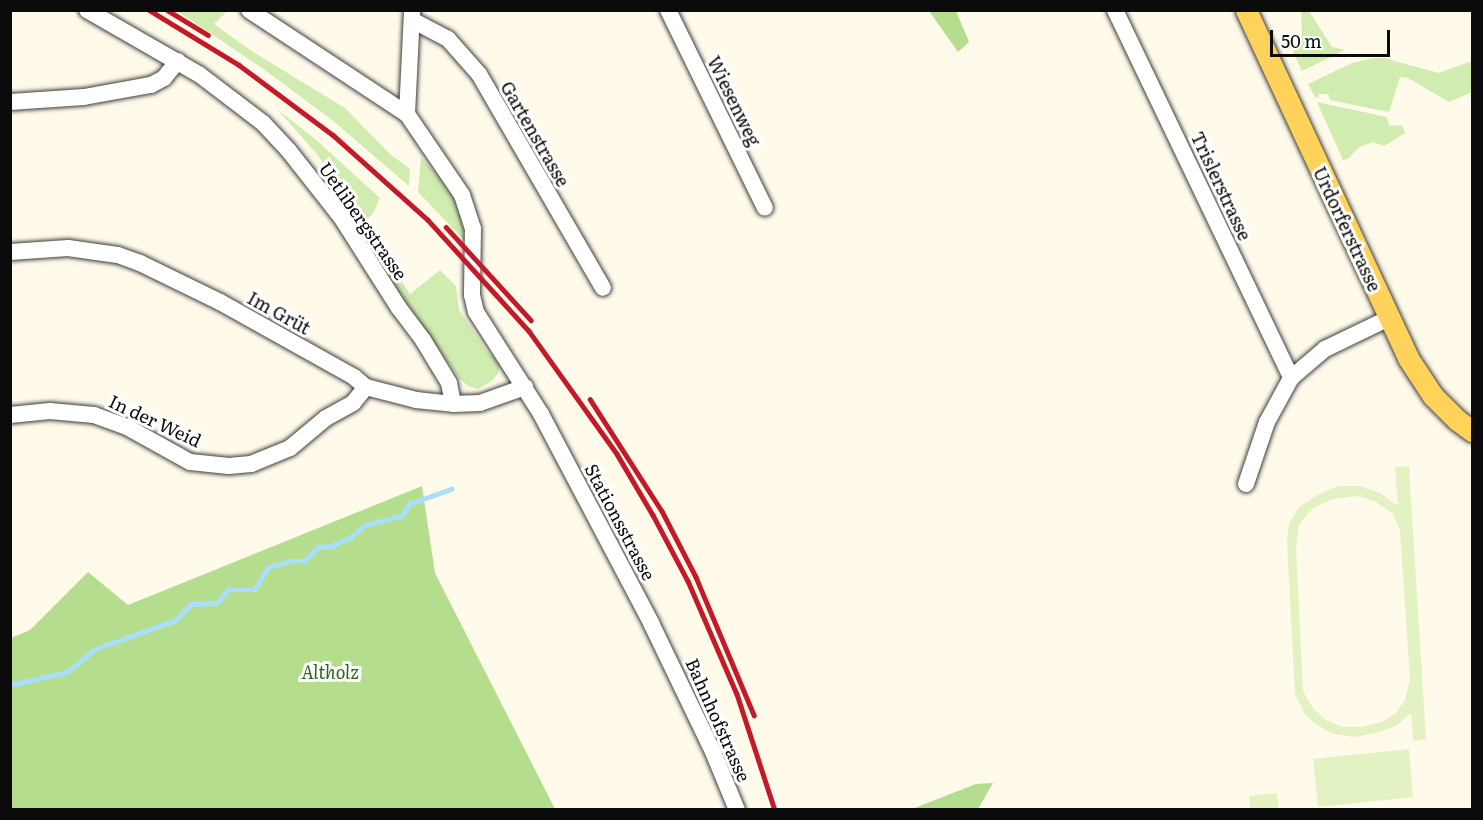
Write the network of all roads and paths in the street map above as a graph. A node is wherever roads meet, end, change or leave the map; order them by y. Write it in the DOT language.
graph roads {
  1 [pos="87,10"];
  2 [pos="249,10"];
  3 [pos="668,10"];
  4 [pos="1115,10"];
  5 [pos="1246,10"];
  6 [pos="412,15"];
  7 [pos="178,61"];
  8 [pos="10,102"];
  9 [pos="407,114"];
  10 [pos="765,208"];
  11 [pos="10,252"];
  12 [pos="603,288"];
  13 [pos="1389,318"];
  14 [pos="1291,378"];
  15 [pos="366,387"];
  16 [pos="525,387"];
  17 [pos="453,404"];
  18 [pos="10,416"];
  19 [pos="1473,431"];
  20 [pos="1246,484"];
  21 [pos="664,647"];
  22 [pos="737,810"];
  1 -- 7 [label="street, Uetlibergstrasse"];
  2 -- 9 [label="street"];
  3 -- 10 [label="street, Wiesenweg"];
  4 -- 14 [label="street, Trislerstrasse"];
  5 -- 13 [label="main road, Urdorferstrasse"];
  6 -- 9 [label="street"];
  6 -- 12 [label="street, Gartenstrasse"];
  7 -- 8 [label="street"];
  7 -- 17 [label="street, Uetlibergstrasse"];
  9 -- 16 [label="street"];
  11 -- 15 [label="street, Im Grüt"];
  13 -- 14 [label="street"];
  13 -- 19 [label="main road, Urdorferstrasse"];
  14 -- 20 [label="street"];
  15 -- 17 [label="street, Im Grüt"];
  15 -- 18 [label="street, In der Weid"];
  16 -- 17 [label="street, Im Grüt"];
  16 -- 21 [label="street, Stationsstrasse"];
  21 -- 22 [label="street, Bahnhofstrasse"];
}
